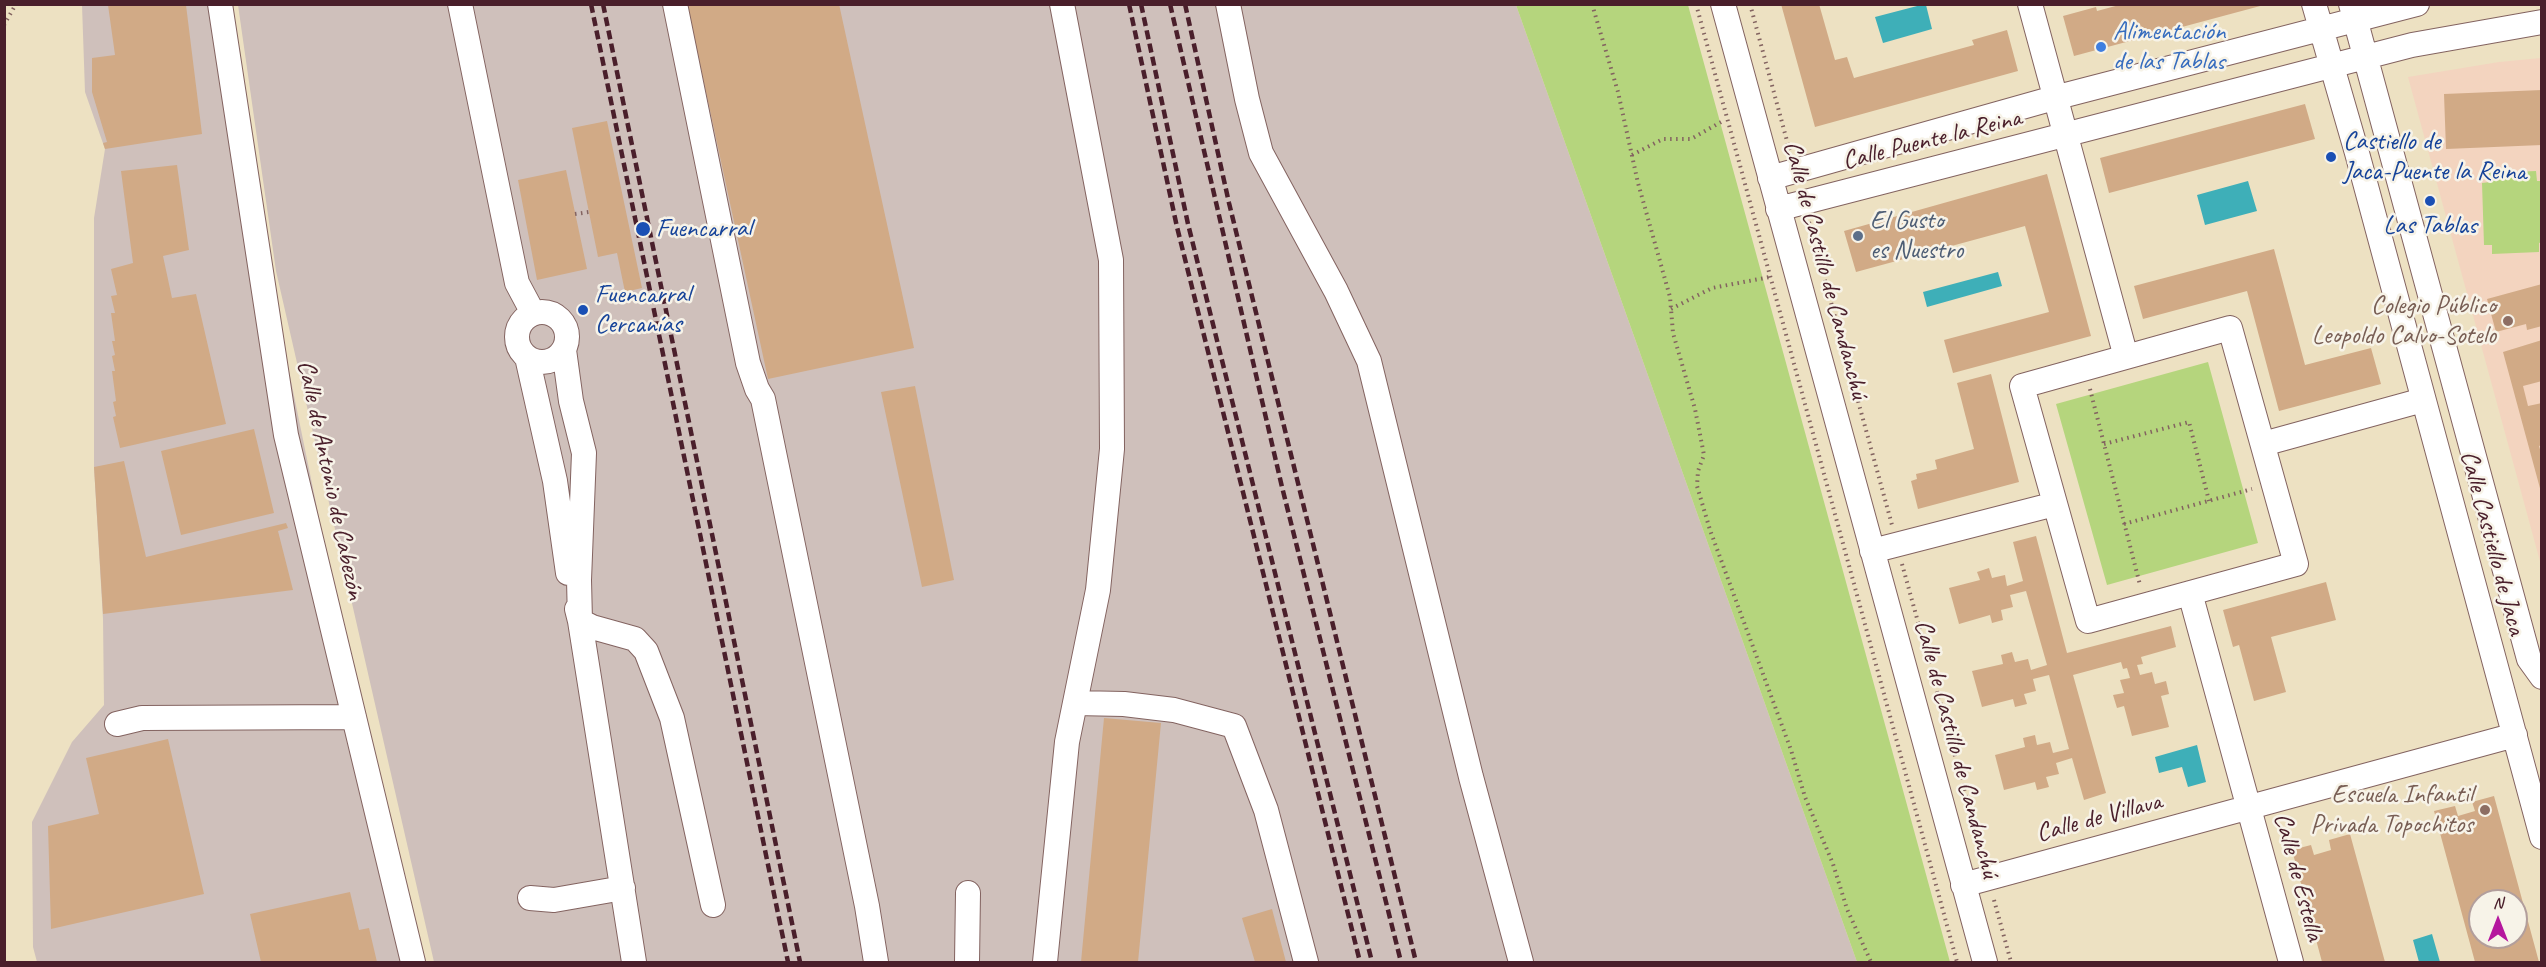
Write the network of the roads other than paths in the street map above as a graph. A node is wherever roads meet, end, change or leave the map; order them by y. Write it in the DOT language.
graph roads {
  1 [pos="220,4"];
  2 [pos="460,4"];
  3 [pos="675,4"];
  4 [pos="1062,4"];
  5 [pos="1227,4"];
  6 [pos="1723,4"];
  7 [pos="2030,4"];
  8 [pos="2314,4"];
  9 [pos="2417,4"];
  10 [pos="2353,12"];
  11 [pos="2541,22"];
  12 [pos="2321,28"];
  13 [pos="2366,57"];
  14 [pos="2331,65"];
  15 [pos="2054,98"];
  16 [pos="2066,136"];
  17 [pos="1770,178"];
  18 [pos="1778,209"];
  19 [pos="533,313"];
  20 [pos="564,350"];
  21 [pos="527,357"];
  22 [pos="2126,357"];
  23 [pos="2423,400"];
  24 [pos="2263,444"];
  25 [pos="2055,504"];
  26 [pos="1872,551"];
  27 [pos="2190,593"];
  28 [pos="580,621"];
  29 [pos="2541,677"];
  30 [pos="1075,703"];
  31 [pos="354,717"];
  32 [pos="117,724"];
  33 [pos="2515,735"];
  34 [pos="2541,794"];
  35 [pos="2249,807"];
  36 [pos="2541,837"];
  37 [pos="1963,885"];
  38 [pos="623,888"];
  39 [pos="968,893"];
  40 [pos="530,898"];
  41 [pos="713,905"];
  42 [pos="413,963"];
  43 [pos="634,963"];
  44 [pos="876,963"];
  45 [pos="967,963"];
  46 [pos="1045,963"];
  47 [pos="1306,963"];
  48 [pos="1521,963"];
  49 [pos="1984,963"];
  50 [pos="2291,963"];
  1 -- 31 [label="street, Calle de Antonio de Cabezón"];
  2 -- 19 [label="street"];
  3 -- 44 [label="street"];
  4 -- 30 [label="street"];
  5 -- 48 [label="street"];
  6 -- 17 [label="street, Calle de Castillo de Candanchú"];
  7 -- 15 [label="street, Calle Puente la Reina"];
  8 -- 12 [label="street, Calle Castiello de Jaca"];
  9 -- 10 [label="street, Calle Puente la Reina"];
  10 -- 12 [label="street, Calle Puente la Reina"];
  10 -- 13 [label="street, Calle Castiello de Jaca"];
  11 -- 13 [label="street, Calle Puente la Reina"];
  12 -- 14 [label="street, Calle Castiello de Jaca"];
  12 -- 15 [label="street, Calle Puente la Reina"];
  13 -- 14 [label="street, Calle Puente la Reina"];
  13 -- 29 [label="street, Calle Castiello de Jaca"];
  14 -- 16 [label="street, Calle Puente la Reina"];
  14 -- 23 [label="street, Calle Castiello de Jaca"];
  15 -- 16 [label="street, Calle Puente la Reina"];
  15 -- 17 [label="street, Calle Puente la Reina"];
  16 -- 18 [label="street, Calle Puente la Reina"];
  16 -- 22 [label="street, Calle Puente la Reina"];
  17 -- 18 [label="street, Calle de Castillo de Candanchú"];
  18 -- 26 [label="street, Calle de Castillo de Candanchú"];
  19 -- 20 [label="street"];
  19 -- 21 [label="street"];
  20 -- 21 [label="street"];
  20 -- 28 [label="street"];
  21 -- 28 [label="street"];
  22 -- 24 [label="street"];
  22 -- 25 [label="street"];
  23 -- 24 [label="street"];
  23 -- 33 [label="street, Calle Castiello de Jaca"];
  24 -- 27 [label="street"];
  25 -- 26 [label="street"];
  25 -- 27 [label="street"];
  26 -- 37 [label="street, Calle de Castillo de Candanchú"];
  27 -- 35 [label="street"];
  28 -- 38 [label="street"];
  28 -- 41 [label="street"];
  30 -- 46 [label="street"];
  30 -- 47 [label="street"];
  31 -- 32 [label="street"];
  31 -- 42 [label="street, Calle de Antonio de Cabezón"];
  33 -- 34 [label="street, Calle Castiello de Jaca"];
  33 -- 35 [label="street, Calle de Villava"];
  33 -- 36 [label="street, Calle Castiello de Jaca"];
  35 -- 37 [label="street, Calle de Villava"];
  35 -- 50 [label="street, Calle de Estella"];
  37 -- 49 [label="street, Calle de Castillo de Candanchú"];
  38 -- 40 [label="street"];
  38 -- 43 [label="street"];
  39 -- 45 [label="street"];
}
